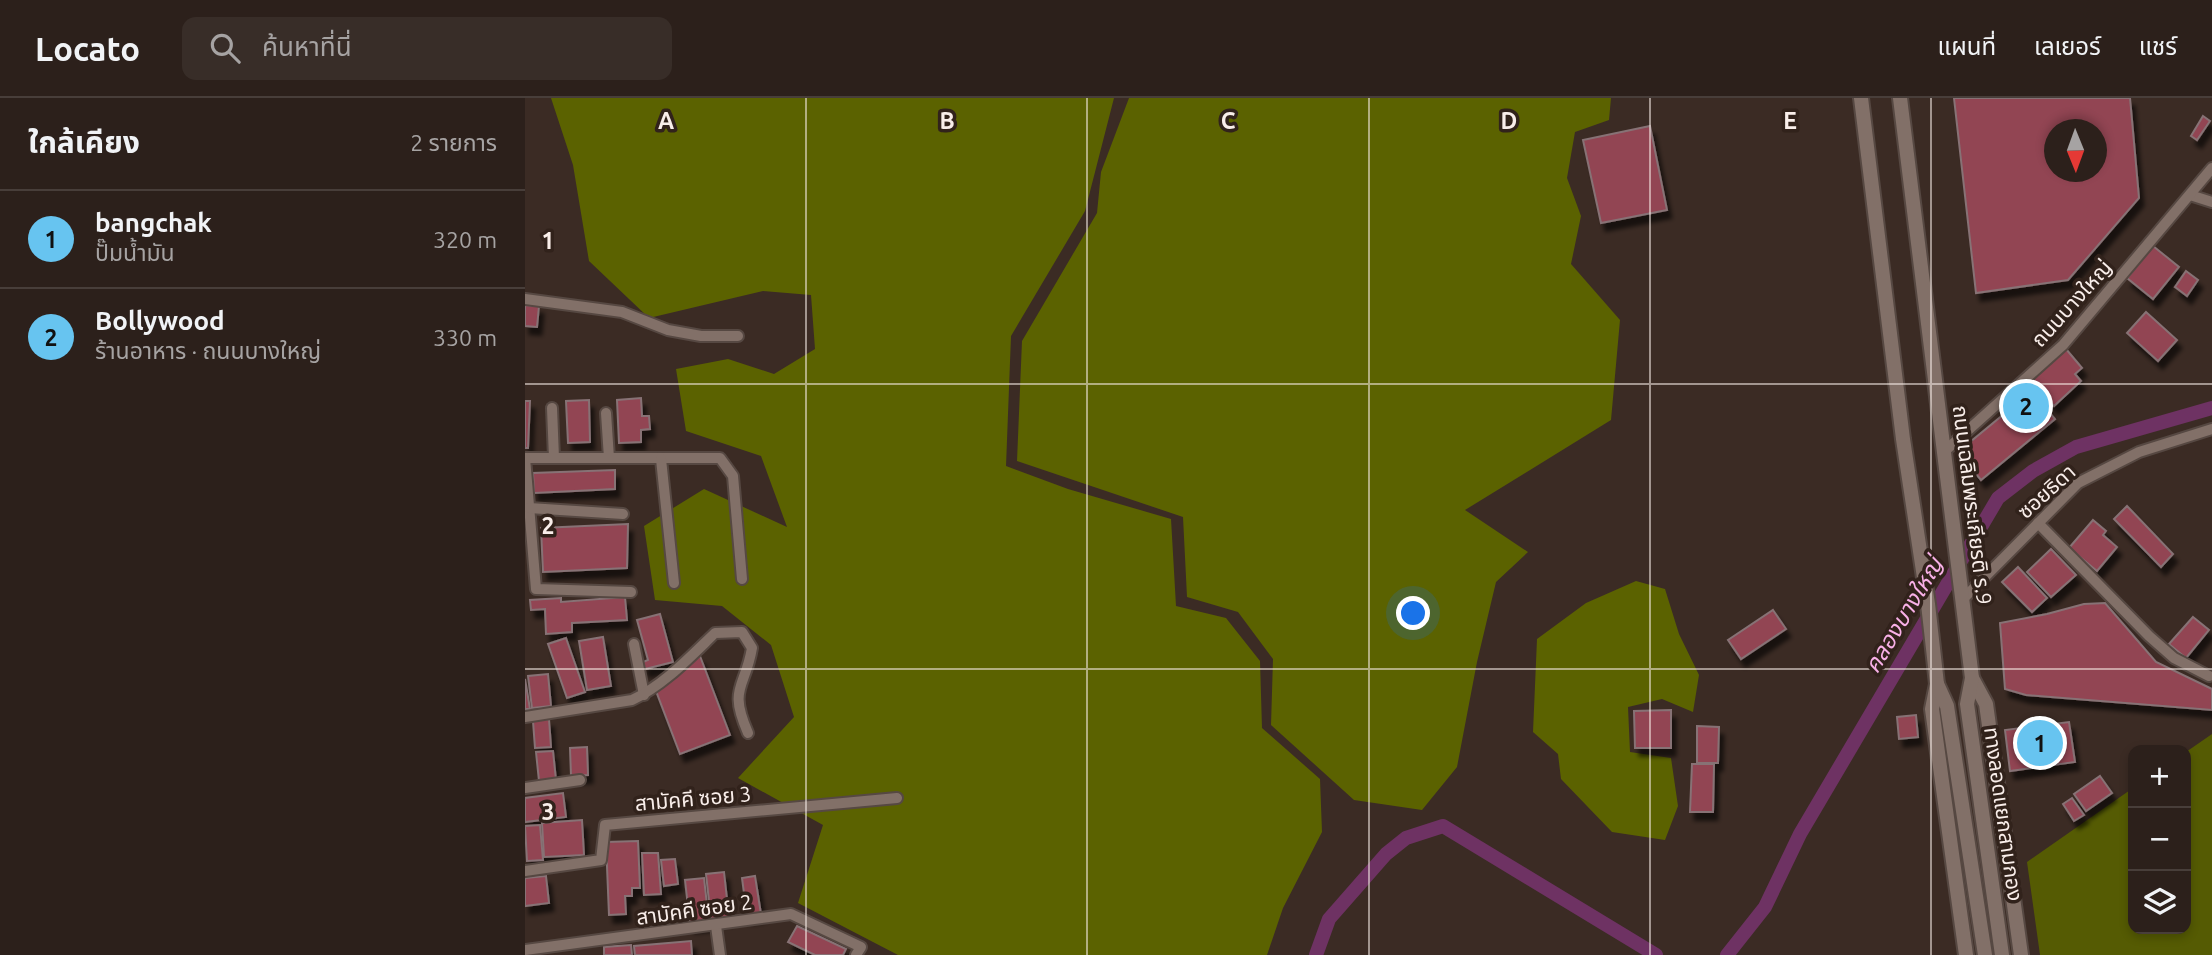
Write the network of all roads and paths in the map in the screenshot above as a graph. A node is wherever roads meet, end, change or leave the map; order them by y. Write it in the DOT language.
graph roads {
  1 [pos="1861,98"];
  2 [pos="1900,98"];
  3 [pos="2212,168"];
  4 [pos="2190,195"];
  5 [pos="2212,202"];
  6 [pos="525,299"];
  7 [pos="738,336"];
  8 [pos="552,408"];
  9 [pos="606,413"];
  10 [pos="2212,429"];
  11 [pos="1946,450"];
  12 [pos="525,458"];
  13 [pos="554,458"];
  14 [pos="609,458"];
  15 [pos="661,459"];
  16 [pos="529,508"];
  17 [pos="623,514"];
  18 [pos="2038,523"];
  19 [pos="742,579"];
  20 [pos="674,583"];
  21 [pos="631,592"];
  22 [pos="1964,598"];
  23 [pos="634,643"];
  24 [pos="2209,676"];
  25 [pos="1972,678"];
  26 [pos="1937,684"];
  27 [pos="644,695"];
  28 [pos="525,717"];
  29 [pos="748,733"];
  30 [pos="580,780"];
  31 [pos="525,788"];
  32 [pos="897,799"];
  33 [pos="525,871"];
  34 [pos="716,926"];
  35 [pos="525,950"];
  36 [pos="859,951"];
  37 [pos="720,955"];
  38 [pos="1966,955"];
  39 [pos="1985,955"];
  40 [pos="2002,955"];
  41 [pos="2021,955"];
  1 -- 26 [label="main road"];
  2 -- 11 [label="main road, ถนนเฉลิมพระเกียรติ ร.9"];
  3 -- 4 [label="street, ถนนบางใหญ่"];
  4 -- 5 [label="street"];
  4 -- 11 [label="street, ถนนบางใหญ่"];
  6 -- 7 [label="street"];
  8 -- 13 [label="street"];
  9 -- 14 [label="street"];
  10 -- 18 [label="street, ซอยธิดา"];
  11 -- 22 [label="main road, ถนนเฉลิมพระเกียรติ ร.9"];
  12 -- 13 [label="street"];
  12 -- 16 [label="street"];
  13 -- 14 [label="street"];
  14 -- 15 [label="street"];
  15 -- 19 [label="street"];
  15 -- 20 [label="street"];
  16 -- 17 [label="street"];
  16 -- 21 [label="street"];
  18 -- 22 [label="street, ซอยธิดา"];
  18 -- 24 [label="street"];
  22 -- 25 [label="main road, ถนนเฉลิมพระเกียรติ ร.9"];
  23 -- 27 [label="street"];
  25 -- 40 [label="main road, ทางลอดแยกสามกอง"];
  25 -- 41 [label="main road, ถนนเฉลิมพระเกียรติ ร.9"];
  26 -- 38 [label="main road"];
  26 -- 39 [label="main road, ทางลอดแยกสามกอง"];
  27 -- 28 [label="street"];
  27 -- 29 [label="street"];
  30 -- 31 [label="street"];
  32 -- 33 [label="street, สามัคคี ซอย 3"];
  34 -- 35 [label="street, สามัคคี ซอย 2"];
  34 -- 36 [label="street, สามัคคี ซอย 2"];
  34 -- 37 [label="street"];
}
